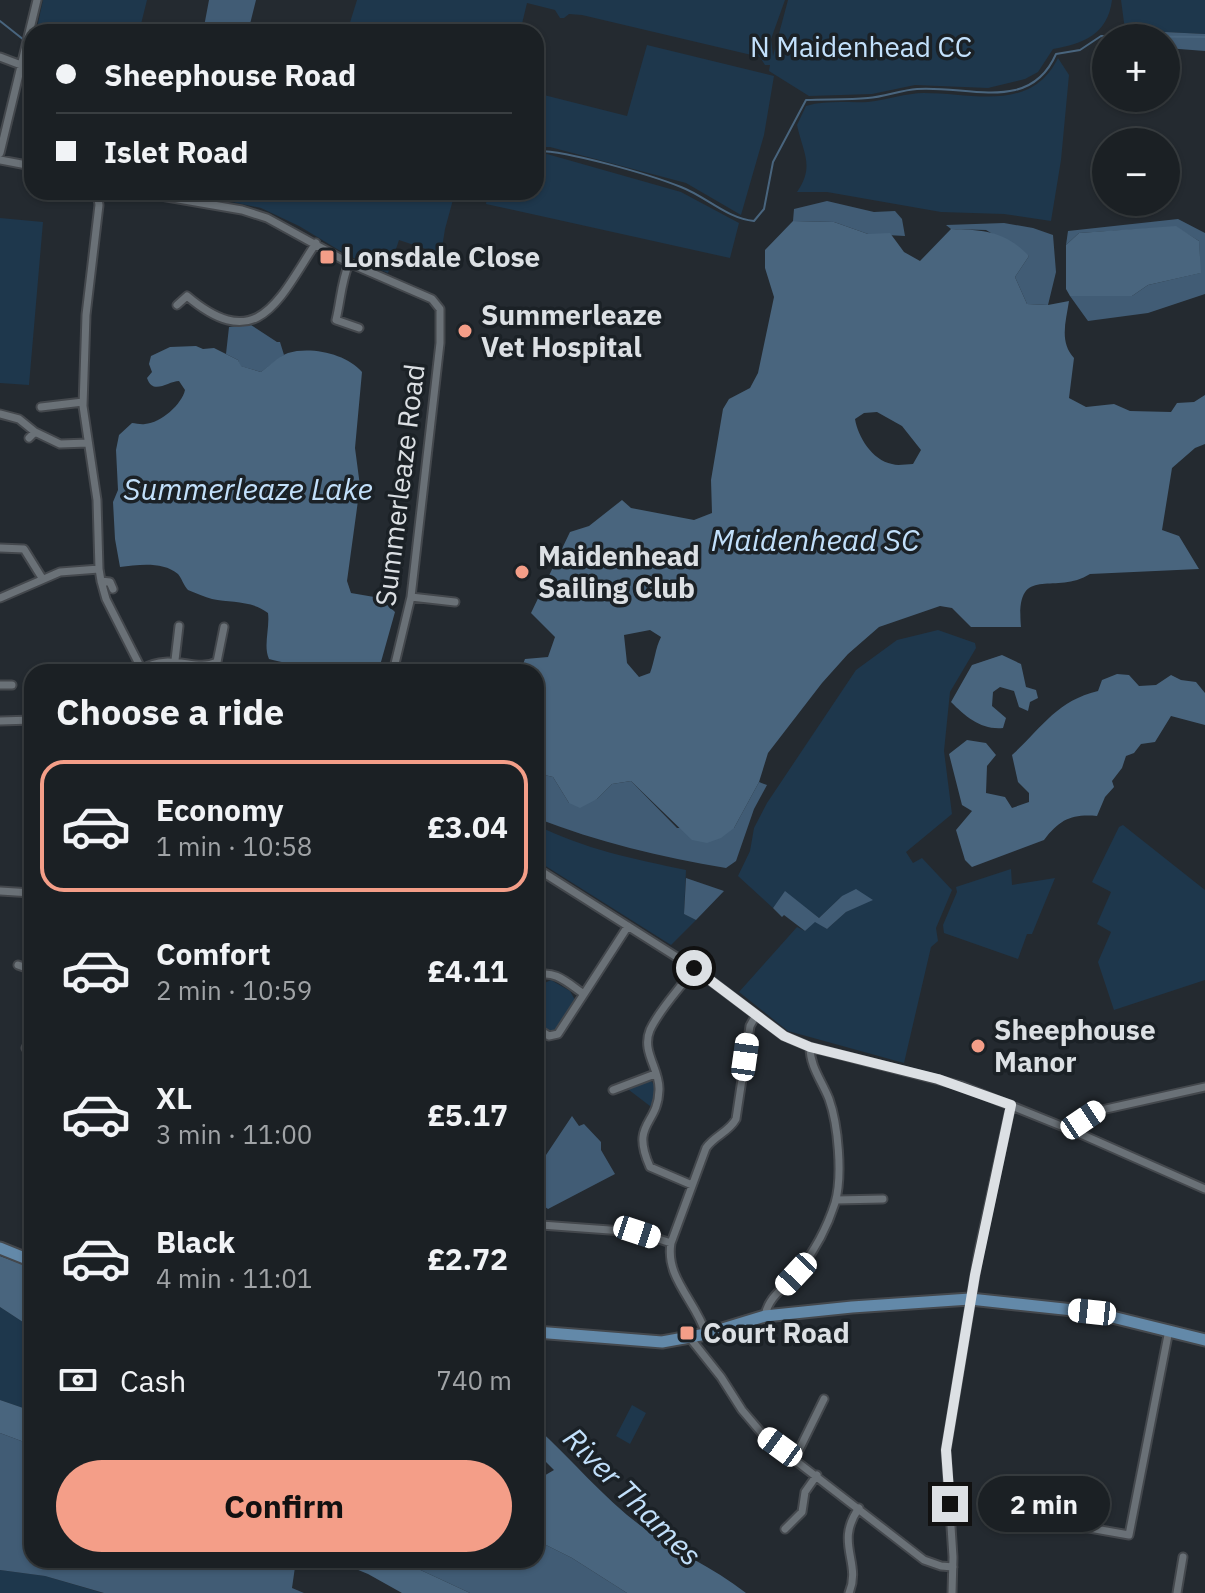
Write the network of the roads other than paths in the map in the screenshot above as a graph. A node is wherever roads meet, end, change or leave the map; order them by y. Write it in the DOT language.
graph roads {
  1 [pos="37,0"];
  2 [pos="31,24"];
  3 [pos="24,51"];
  4 [pos="0,57"];
  5 [pos="21,65"];
  6 [pos="0,153"];
  7 [pos="0,160"];
  8 [pos="24,164"];
  9 [pos="98,200"];
  10 [pos="184,200"];
  11 [pos="316,243"];
  12 [pos="349,263"];
  13 [pos="181,287"];
  14 [pos="187,296"];
  15 [pos="177,305"];
  16 [pos="359,328"];
  17 [pos="83,402"];
  18 [pos="41,407"];
  19 [pos="0,414"];
  20 [pos="88,443"];
  21 [pos="0,548"];
  22 [pos="99,569"];
  23 [pos="42,578"];
  24 [pos="101,581"];
  25 [pos="113,589"];
  26 [pos="411,597"];
  27 [pos="0,598"];
  28 [pos="455,602"];
  29 [pos="179,626"];
  30 [pos="224,627"];
  31 [pos="175,660"];
  32 [pos="139,664"];
  33 [pos="151,664"];
  34 [pos="194,664"];
  35 [pos="213,664"];
  36 [pos="395,664"];
  37 [pos="0,685"];
  38 [pos="12,685"];
  39 [pos="24,720"];
  40 [pos="0,721"];
  41 [pos="544,873"];
  42 [pos="0,891"];
  43 [pos="24,892"];
  44 [pos="628,926"];
  45 [pos="18,965"];
  46 [pos="24,967"];
  47 [pos="694,968"];
  48 [pos="544,972"];
  49 [pos="584,994"];
  50 [pos="756,1015"];
  51 [pos="544,1033"];
  52 [pos="810,1047"];
  53 [pos="655,1074"];
  54 [pos="1205,1087"];
  55 [pos="613,1090"];
  56 [pos="1011,1105"];
  57 [pos="1076,1132"];
  58 [pos="692,1185"];
  59 [pos="1205,1189"];
  60 [pos="883,1199"];
  61 [pos="836,1200"];
  62 [pos="544,1225"];
  63 [pos="671,1243"];
  64 [pos="0,1248"];
  65 [pos="24,1258"];
  66 [pos="970,1299"];
  67 [pos="765,1316"];
  68 [pos="1169,1330"];
  69 [pos="544,1333"];
  70 [pos="706,1334"];
  71 [pos="690,1338"];
  72 [pos="1205,1340"];
  73 [pos="819,1403"];
  74 [pos="795,1458"];
  75 [pos="817,1475"];
  76 [pos="859,1508"];
  77 [pos="1067,1524"];
  78 [pos="785,1529"];
  79 [pos="1183,1557"];
  80 [pos="953,1567"];
  81 [pos="849,1593"];
  82 [pos="952,1593"];
  83 [pos="1177,1593"];
  1 -- 2 [label="street"];
  3 -- 5 [label="street"];
  4 -- 5 [label="street"];
  5 -- 6 [label="street"];
  7 -- 8 [label="street"];
  9 -- 17 [label="street"];
  10 -- 11 [label="street"];
  11 -- 12 [label="street"];
  11 -- 14 [label="street"];
  12 -- 16 [label="street"];
  12 -- 26 [label="street, Summerleaze Road"];
  13 -- 14 [label="street"];
  14 -- 15 [label="street"];
  17 -- 18 [label="street"];
  17 -- 20 [label="street"];
  19 -- 20 [label="street"];
  20 -- 22 [label="street"];
  21 -- 23 [label="street"];
  22 -- 23 [label="street"];
  22 -- 24 [label="street"];
  23 -- 27 [label="street"];
  24 -- 25 [label="street"];
  24 -- 32 [label="street"];
  26 -- 28 [label="street"];
  26 -- 36 [label="street, Summerleaze Road"];
  29 -- 31 [label="street"];
  30 -- 35 [label="street"];
  31 -- 33 [label="street"];
  31 -- 34 [label="street"];
  37 -- 38 [label="street"];
  39 -- 40 [label="street"];
  41 -- 44 [label="street"];
  42 -- 43 [label="street"];
  44 -- 47 [label="street"];
  44 -- 49 [label="street"];
  45 -- 46 [label="street"];
  47 -- 50 [label="street"];
  47 -- 53 [label="street"];
  48 -- 49 [label="street"];
  49 -- 51 [label="street"];
  50 -- 52 [label="street"];
  50 -- 58 [label="street"];
  52 -- 56 [label="street"];
  52 -- 61 [label="street"];
  53 -- 55 [label="street"];
  53 -- 58 [label="street"];
  54 -- 57 [label="street"];
  56 -- 57 [label="street"];
  56 -- 66 [label="street"];
  57 -- 59 [label="street"];
  58 -- 63 [label="street"];
  60 -- 61 [label="street"];
  61 -- 67 [label="street"];
  62 -- 63 [label="street"];
  63 -- 70 [label="street"];
  64 -- 65 [label="main road"];
  66 -- 67 [label="main road"];
  66 -- 68 [label="main road"];
  66 -- 80 [label="street"];
  67 -- 70 [label="main road"];
  68 -- 72 [label="main road"];
  68 -- 77 [label="street"];
  69 -- 71 [label="main road"];
  70 -- 71 [label="main road"];
  71 -- 74 [label="street"];
  73 -- 74 [label="street"];
  74 -- 75 [label="street"];
  75 -- 76 [label="street"];
  75 -- 78 [label="street"];
  76 -- 80 [label="street"];
  76 -- 81 [label="street"];
  79 -- 83 [label="street"];
  80 -- 82 [label="street"];
}
